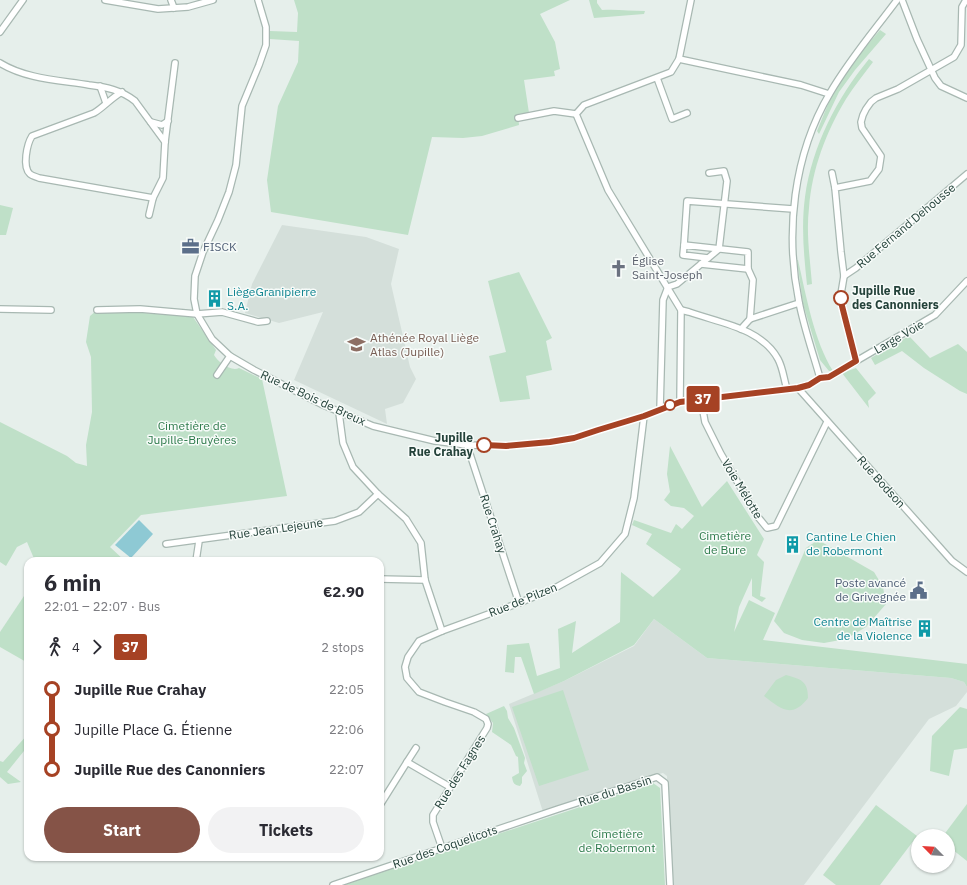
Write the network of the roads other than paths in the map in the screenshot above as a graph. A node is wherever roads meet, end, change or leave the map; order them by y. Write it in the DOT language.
graph roads {
  1 [pos="22,0"];
  2 [pos="105,0"];
  3 [pos="171,0"];
  4 [pos="214,0"];
  5 [pos="258,0"];
  6 [pos="691,0"];
  7 [pos="897,0"];
  8 [pos="902,0"];
  9 [pos="966,0"];
  10 [pos="174,8"];
  11 [pos="0,32"];
  12 [pos="679,59"];
  13 [pos="0,62"];
  14 [pos="175,63"];
  15 [pos="932,70"];
  16 [pos="657,78"];
  17 [pos="100,86"];
  18 [pos="122,92"];
  19 [pos="829,94"];
  20 [pos="967,98"];
  21 [pos="106,103"];
  22 [pos="687,113"];
  23 [pos="576,114"];
  24 [pos="518,118"];
  25 [pos="168,121"];
  26 [pos="151,122"];
  27 [pos="165,142"];
  28 [pos="709,173"];
  29 [pos="832,173"];
  30 [pos="967,174"];
  31 [pos="835,188"];
  32 [pos="153,198"];
  33 [pos="724,204"];
  34 [pos="793,209"];
  35 [pos="149,215"];
  36 [pos="684,244"];
  37 [pos="719,249"];
  38 [pos="708,258"];
  39 [pos="701,264"];
  40 [pos="748,269"];
  41 [pos="844,276"];
  42 [pos="967,281"];
  43 [pos="668,287"];
  44 [pos="799,303"];
  45 [pos="0,309"];
  46 [pos="51,310"];
  47 [pos="97,310"];
  48 [pos="681,310"];
  49 [pos="197,314"];
  50 [pos="750,319"];
  51 [pos="267,321"];
  52 [pos="741,329"];
  53 [pos="230,356"];
  54 [pos="856,361"];
  55 [pos="217,375"];
  56 [pos="820,378"];
  57 [pos="798,388"];
  58 [pos="787,389"];
  59 [pos="701,400"];
  60 [pos="680,402"];
  61 [pos="660,409"];
  62 [pos="339,413"];
  63 [pos="644,416"];
  64 [pos="827,422"];
  65 [pos="467,445"];
  66 [pos="378,494"];
  67 [pos="199,541"];
  68 [pos="166,544"];
  69 [pos="197,557"];
  70 [pos="967,572"];
  71 [pos="384,579"];
  72 [pos="424,580"];
  73 [pos="519,603"];
  74 [pos="442,631"];
  75 [pos="486,719"];
  76 [pos="416,748"];
  77 [pos="407,762"];
  78 [pos="450,788"];
  79 [pos="384,799"];
  80 [pos="535,816"];
  81 [pos="442,848"];
  82 [pos="333,885"];
  83 [pos="670,885"];
  1 -- 11 [label="street"];
  2 -- 10 [label="street"];
  3 -- 10 [label="street"];
  4 -- 10 [label="street"];
  5 -- 49 [label="street, Rue de Bois de Breux"];
  6 -- 12 [label="street"];
  7 -- 19 [label="street"];
  8 -- 15 [label="street"];
  9 -- 15 [label="street"];
  12 -- 16 [label="street"];
  12 -- 19 [label="street"];
  13 -- 17 [label="street"];
  14 -- 25 [label="street"];
  15 -- 20 [label="street"];
  15 -- 31 [label="street"];
  16 -- 22 [label="street"];
  16 -- 23 [label="street"];
  17 -- 18 [label="street"];
  17 -- 21 [label="street"];
  18 -- 21 [label="street"];
  18 -- 26 [label="street"];
  19 -- 34 [label="street"];
  21 -- 32 [label="street"];
  23 -- 24 [label="street"];
  23 -- 43 [label="street"];
  25 -- 26 [label="street"];
  25 -- 27 [label="street"];
  26 -- 27 [label="street"];
  27 -- 32 [label="street"];
  28 -- 33 [label="street"];
  29 -- 31 [label="street"];
  30 -- 41 [label="street, Rue Fernand Dehousse"];
  31 -- 41 [label="street"];
  32 -- 35 [label="street"];
  33 -- 34 [label="street"];
  33 -- 36 [label="street"];
  33 -- 37 [label="street"];
  34 -- 44 [label="street"];
  36 -- 37 [label="street"];
  36 -- 38 [label="street"];
  37 -- 38 [label="street"];
  37 -- 40 [label="street"];
  38 -- 39 [label="street"];
  39 -- 40 [label="street"];
  39 -- 43 [label="street"];
  40 -- 50 [label="street"];
  41 -- 54 [label="street"];
  42 -- 54 [label="street, Large Voie"];
  43 -- 48 [label="street"];
  43 -- 61 [label="street"];
  44 -- 50 [label="street"];
  44 -- 56 [label="street"];
  45 -- 46 [label="street"];
  47 -- 49 [label="street"];
  48 -- 52 [label="street"];
  48 -- 60 [label="street"];
  49 -- 51 [label="street"];
  49 -- 53 [label="street, Rue de Bois de Breux"];
  50 -- 52 [label="street"];
  52 -- 58 [label="street"];
  53 -- 55 [label="street"];
  53 -- 62 [label="street, Rue de Bois de Breux"];
  54 -- 56 [label="street, Large Voie"];
  56 -- 57 [label="street, Rue de Bois de Breux"];
  57 -- 58 [label="street, Rue de Bois de Breux"];
  57 -- 64 [label="street, Rue Bodson"];
  58 -- 59 [label="street, Rue de Bois de Breux"];
  59 -- 60 [label="street, Rue de Bois de Breux"];
  59 -- 64 [label="street, Voie Mélotte"];
  60 -- 61 [label="street, Rue de Bois de Breux"];
  61 -- 63 [label="street, Rue de Bois de Breux"];
  62 -- 65 [label="street, Rue de Bois de Breux"];
  62 -- 66 [label="street"];
  63 -- 65 [label="street, Rue de Bois de Breux"];
  63 -- 73 [label="street, Rue de Pilzen"];
  64 -- 70 [label="street, Rue Bodson"];
  65 -- 73 [label="street, Rue Crahay"];
  66 -- 67 [label="street, Rue Jean Lejeune"];
  66 -- 72 [label="street"];
  67 -- 68 [label="street, Rue Jean Lejeune"];
  67 -- 69 [label="street"];
  71 -- 72 [label="street"];
  72 -- 74 [label="street"];
  73 -- 74 [label="street, Rue de Pilzen"];
  74 -- 75 [label="street, Rue de Pilzen"];
  75 -- 78 [label="street, Rue des Fagnes"];
  76 -- 77 [label="street"];
  77 -- 78 [label="street"];
  77 -- 79 [label="street"];
  78 -- 81 [label="street, Rue des Fagnes"];
  80 -- 81 [label="street, Rue des Coquelicots"];
  80 -- 83 [label="street, Rue du Bassin"];
  81 -- 82 [label="street, Rue des Coquelicots"];
}
